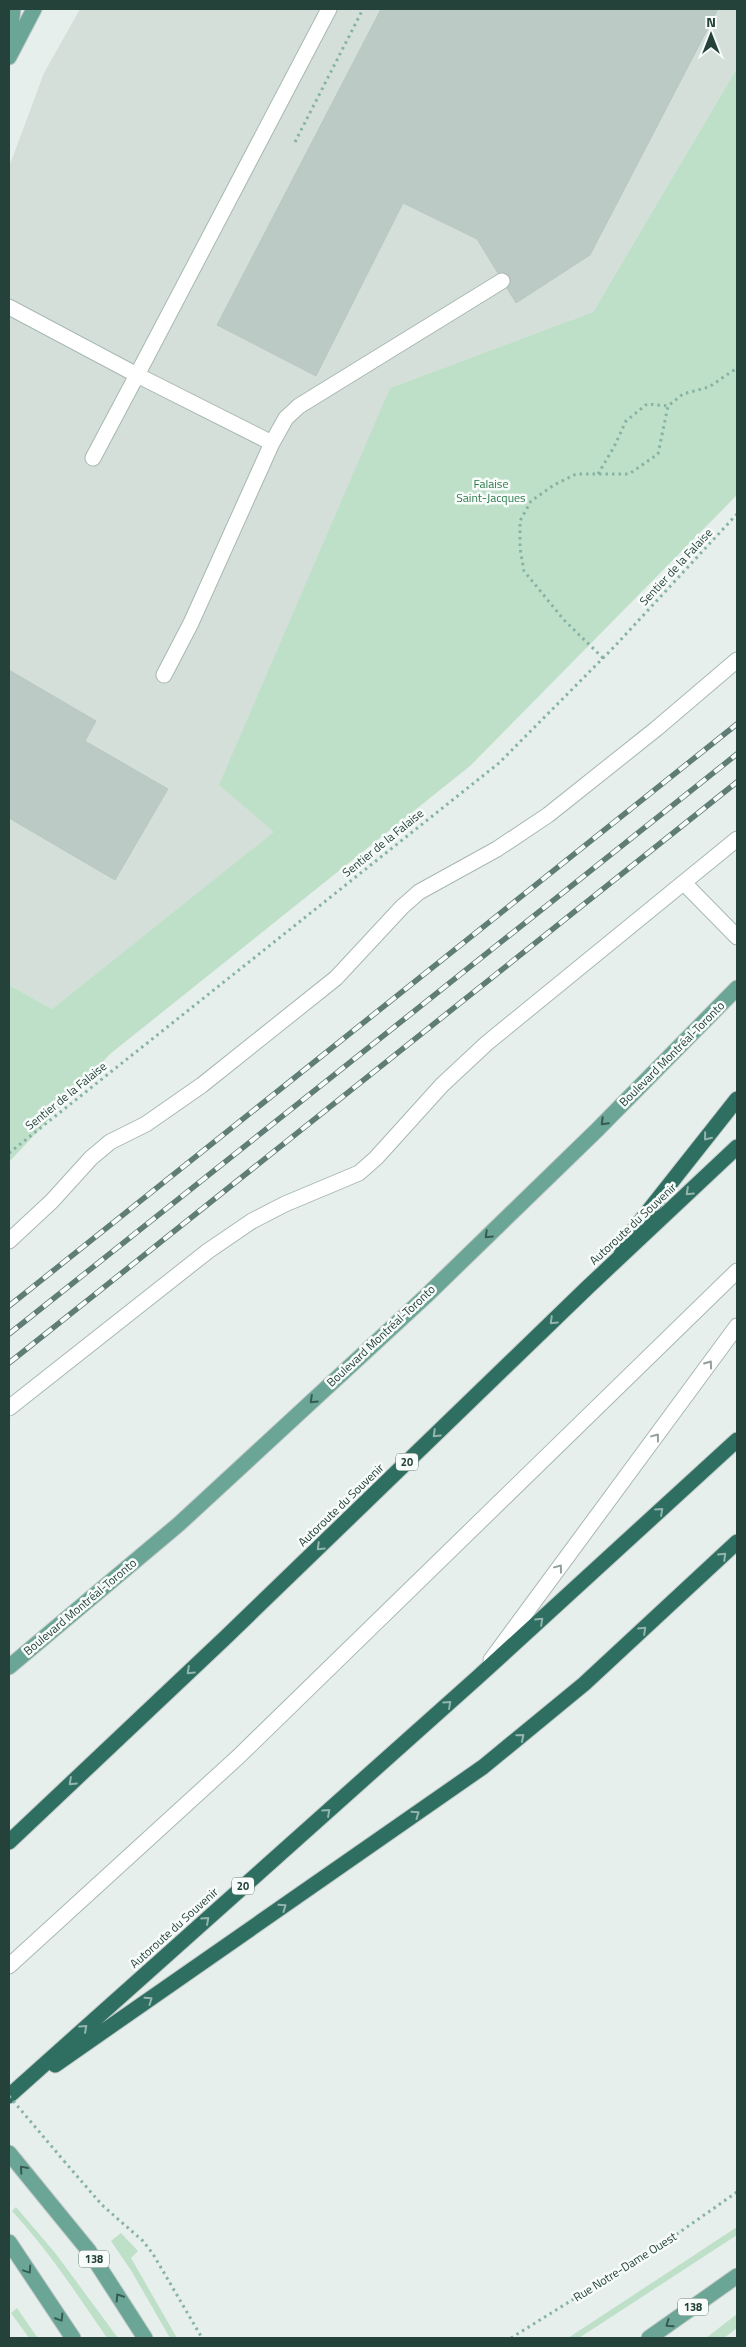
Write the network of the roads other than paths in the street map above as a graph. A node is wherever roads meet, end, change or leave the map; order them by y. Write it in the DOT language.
graph roads {
  1 [pos="13,9"];
  2 [pos="34,9"];
  3 [pos="329,9"];
  4 [pos="9,44"];
  5 [pos="9,57"];
  6 [pos="502,281"];
  7 [pos="9,307"];
  8 [pos="137,375"];
  9 [pos="272,443"];
  10 [pos="93,458"];
  11 [pos="737,660"];
  12 [pos="164,675"];
  13 [pos="737,839"];
  14 [pos="684,884"];
  15 [pos="737,937"];
  16 [pos="737,988"];
  17 [pos="737,1099"];
  18 [pos="737,1147"];
  19 [pos="9,1241"];
  20 [pos="737,1271"];
  21 [pos="588,1287"];
  22 [pos="737,1326"];
  23 [pos="9,1408"];
  24 [pos="737,1440"];
  25 [pos="737,1542"];
  26 [pos="9,1667"];
  27 [pos="478,1677"];
  28 [pos="9,1842"];
  29 [pos="9,1966"];
  30 [pos="9,2096"];
  31 [pos="9,2153"];
  32 [pos="9,2242"];
  33 [pos="737,2276"];
  34 [pos="72,2338"];
  35 [pos="145,2338"];
  36 [pos="649,2338"];
  1 -- 4 [label="main road"];
  2 -- 5 [label="main road"];
  3 -- 8 [label="lane"];
  6 -- 9 [label="lane"];
  7 -- 8 [label="lane"];
  8 -- 9 [label="lane"];
  8 -- 10 [label="lane"];
  9 -- 12 [label="lane"];
  11 -- 19 [label="lane"];
  13 -- 14 [label="lane"];
  14 -- 15 [label="lane"];
  14 -- 23 [label="lane"];
  16 -- 26 [label="main road, Boulevard Montréal-Toronto, one-way"];
  17 -- 21 [label="highway, one-way"];
  18 -- 21 [label="highway, Autoroute du Souvenir / 20, one-way"];
  20 -- 29 [label="lane"];
  21 -- 28 [label="highway, Autoroute du Souvenir / 20, one-way"];
  27 -- 22 [label="lane, one-way"];
  27 -- 24 [label="highway, Autoroute du Souvenir / 20, one-way"];
  30 -- 25 [label="highway, one-way"];
  30 -- 27 [label="highway, Autoroute du Souvenir / 20, one-way"];
  35 -- 31 [label="main road, 138, one-way"];
  32 -- 34 [label="main road, one-way"];
  33 -- 36 [label="main road, 138, one-way"];
}
